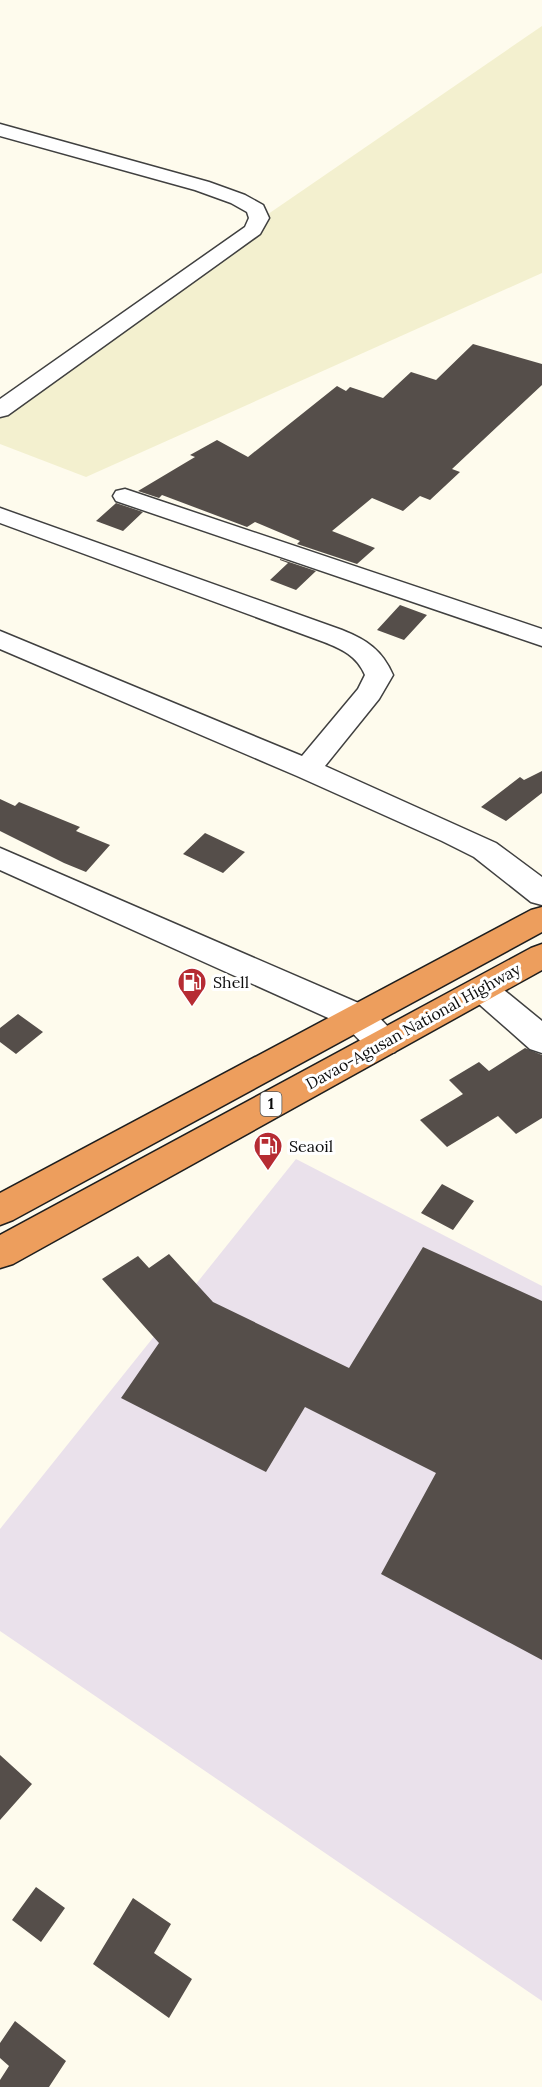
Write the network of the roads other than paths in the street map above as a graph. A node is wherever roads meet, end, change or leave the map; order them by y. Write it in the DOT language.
graph roads {
  1 [pos="0,130"];
  2 [pos="0,410"];
  3 [pos="125,496"];
  4 [pos="0,515"];
  5 [pos="542,638"];
  6 [pos="0,639"];
  7 [pos="308,769"];
  8 [pos="0,858"];
  9 [pos="542,894"];
  10 [pos="542,918"];
  11 [pos="542,956"];
  12 [pos="482,988"];
  13 [pos="358,1017"];
  14 [pos="542,1040"];
  15 [pos="383,1043"];
  16 [pos="0,1210"];
  17 [pos="0,1253"];
  1 -- 2 [label="street"];
  3 -- 5 [label="street"];
  4 -- 7 [label="street"];
  6 -- 7 [label="street"];
  7 -- 9 [label="street"];
  8 -- 13 [label="street"];
  10 -- 13 [label="highway, Davao-Agusan National Highway / 1"];
  11 -- 12 [label="highway, Davao-Agusan National Highway / 1"];
  12 -- 14 [label="street"];
  12 -- 15 [label="highway, Davao-Agusan National Highway / 1"];
  13 -- 15 [label="street"];
  13 -- 16 [label="highway, Davao-Agusan National Highway / 1"];
  15 -- 17 [label="highway, Davao-Agusan National Highway / 1"];
}
